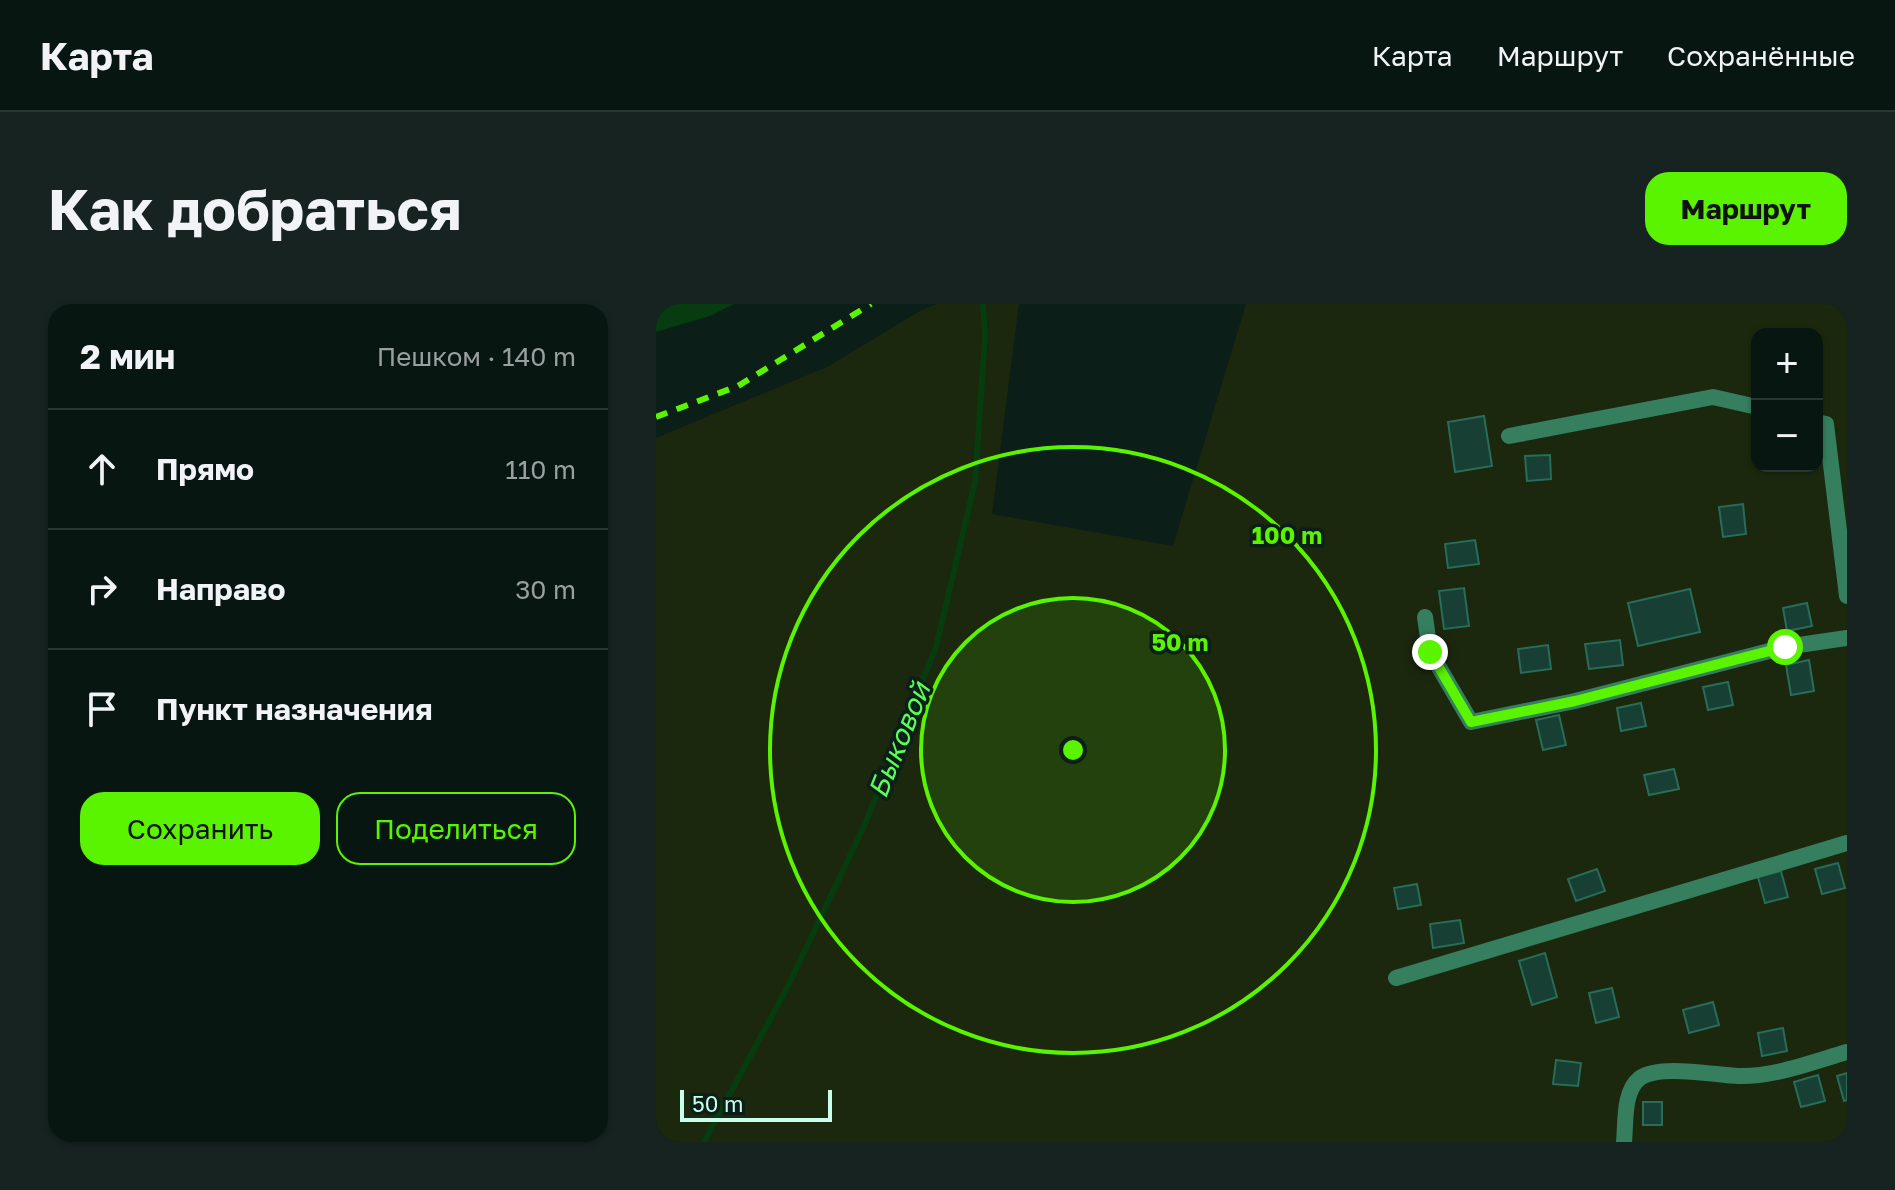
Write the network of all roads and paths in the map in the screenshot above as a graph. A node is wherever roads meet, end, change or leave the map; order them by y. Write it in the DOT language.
graph roads {
  1 [pos="1751,406"];
  2 [pos="1823,423"];
  3 [pos="1509,436"];
  4 [pos="1847,596"];
  5 [pos="1425,617"];
  6 [pos="1847,638"];
  7 [pos="1847,843"];
  8 [pos="1396,978"];
  9 [pos="1847,1052"];
  10 [pos="1624,1142"];
  1 -- 3 [label="street"];
  2 -- 4 [label="street"];
  5 -- 6 [label="street"];
  7 -- 8 [label="street"];
  9 -- 10 [label="street"];
}
